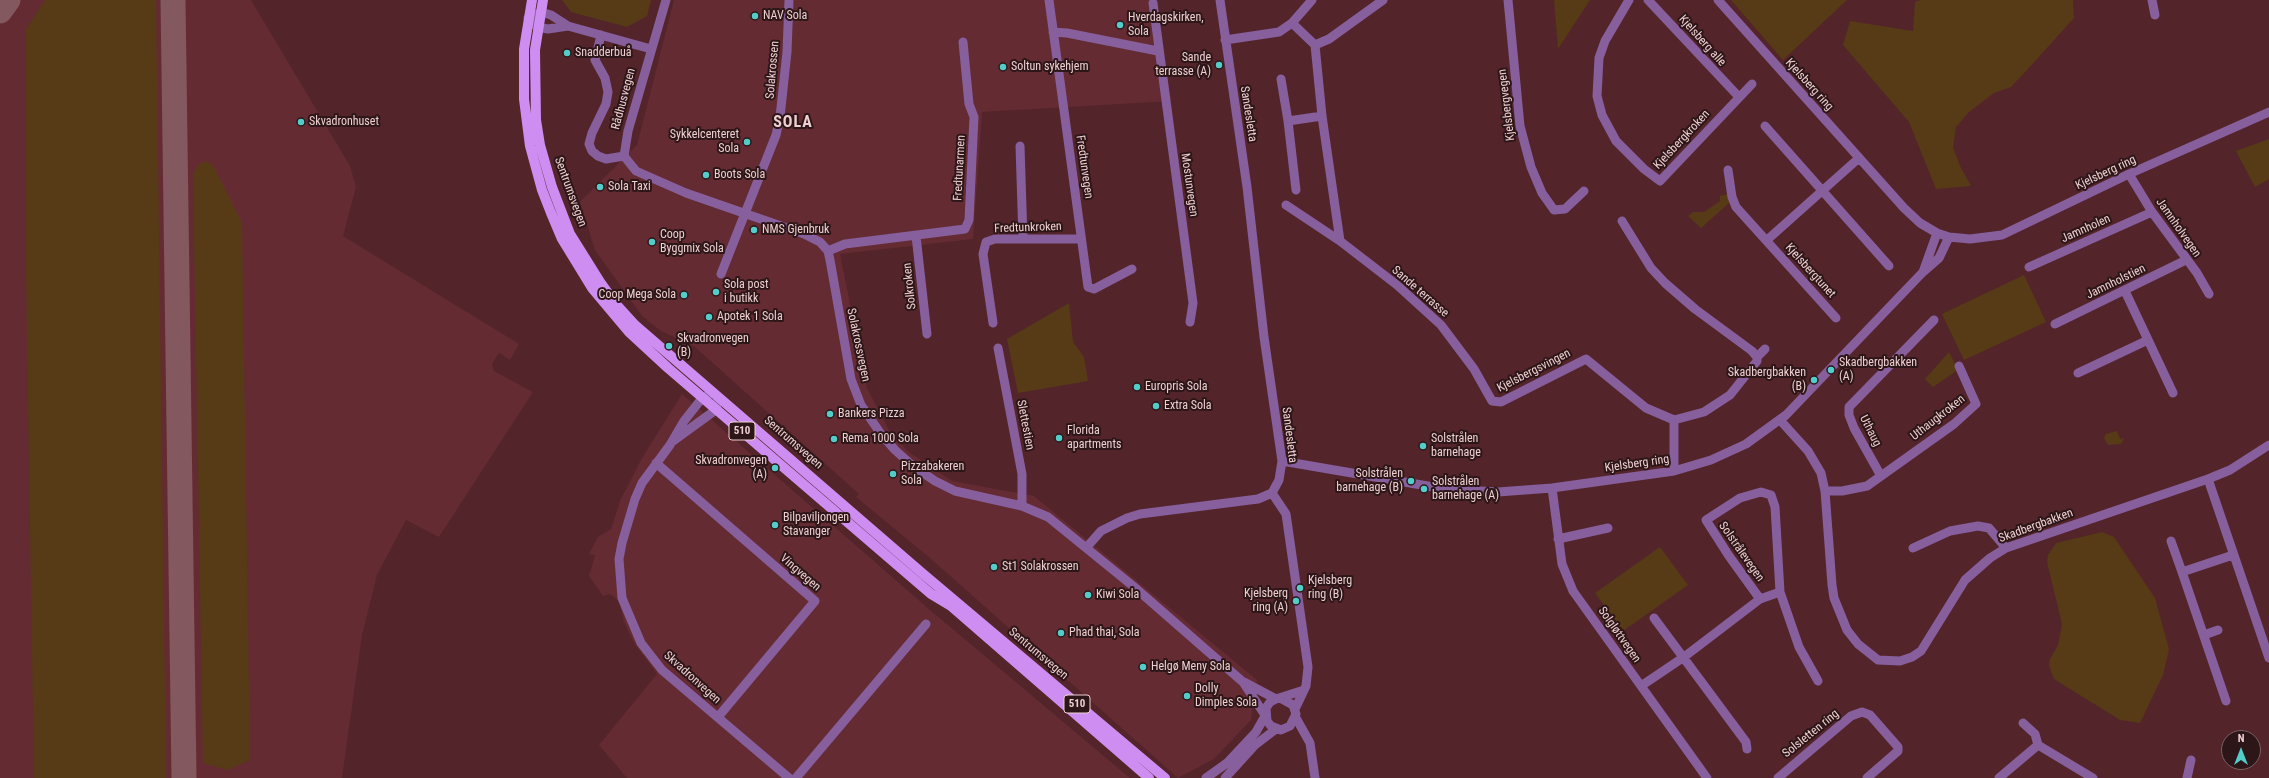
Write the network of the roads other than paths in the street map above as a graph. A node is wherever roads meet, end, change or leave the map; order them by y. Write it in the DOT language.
graph roads {
  1 [pos="532,0"];
  2 [pos="544,0"];
  3 [pos="666,0"];
  4 [pos="789,0"];
  5 [pos="1049,0"];
  6 [pos="1220,0"];
  7 [pos="1312,0"];
  8 [pos="1383,0"];
  9 [pos="1508,0"];
  10 [pos="1629,0"];
  11 [pos="1648,0"];
  12 [pos="1718,0"];
  13 [pos="2152,0"];
  14 [pos="1153,3"];
  15 [pos="541,12"];
  16 [pos="2155,15"];
  17 [pos="528,18"];
  18 [pos="1292,23"];
  19 [pos="568,26"];
  20 [pos="538,27"];
  21 [pos="1053,32"];
  22 [pos="601,35"];
  23 [pos="1225,40"];
  24 [pos="963,42"];
  25 [pos="1315,45"];
  26 [pos="650,49"];
  27 [pos="1158,51"];
  28 [pos="1281,79"];
  29 [pos="1752,84"];
  30 [pos="1739,97"];
  31 [pos="2269,112"];
  32 [pos="1322,116"];
  33 [pos="1288,121"];
  34 [pos="1765,126"];
  35 [pos="1020,146"];
  36 [pos="624,156"];
  37 [pos="1859,158"];
  38 [pos="1728,170"];
  39 [pos="2130,174"];
  40 [pos="1296,190"];
  41 [pos="1584,191"];
  42 [pos="1822,191"];
  43 [pos="1286,205"];
  44 [pos="2152,212"];
  45 [pos="745,214"];
  46 [pos="1622,221"];
  47 [pos="1937,233"];
  48 [pos="916,236"];
  49 [pos="1949,237"];
  50 [pos="1023,239"];
  51 [pos="1081,239"];
  52 [pos="1767,240"];
  53 [pos="1340,241"];
  54 [pos="828,251"];
  55 [pos="2186,260"];
  56 [pos="1889,266"];
  57 [pos="2029,267"];
  58 [pos="1132,269"];
  59 [pos="1923,272"];
  60 [pos="721,274"];
  61 [pos="2125,291"];
  62 [pos="2209,294"];
  63 [pos="1836,318"];
  64 [pos="1934,320"];
  65 [pos="1190,322"];
  66 [pos="993,323"];
  67 [pos="2055,324"];
  68 [pos="927,334"];
  69 [pos="2148,340"];
  70 [pos="998,348"];
  71 [pos="1765,349"];
  72 [pos="1757,358"];
  73 [pos="1959,366"];
  74 [pos="1474,369"];
  75 [pos="2078,373"];
  76 [pos="2173,393"];
  77 [pos="715,394"];
  78 [pos="703,397"];
  79 [pos="717,409"];
  80 [pos="1674,420"];
  81 [pos="1780,420"];
  82 [pos="673,441"];
  83 [pos="2269,444"];
  84 [pos="1282,461"];
  85 [pos="656,463"];
  86 [pos="1674,471"];
  87 [pos="1881,476"];
  88 [pos="2208,479"];
  89 [pos="1552,488"];
  90 [pos="1825,491"];
  91 [pos="1272,493"];
  92 [pos="1022,506"];
  93 [pos="1608,528"];
  94 [pos="1558,539"];
  95 [pos="2171,541"];
  96 [pos="1086,548"];
  97 [pos="1913,548"];
  98 [pos="2006,548"];
  99 [pos="2233,555"];
  100 [pos="2182,572"];
  101 [pos="1780,592"];
  102 [pos="1760,599"];
  103 [pos="1654,618"];
  104 [pos="926,624"];
  105 [pos="2218,630"];
  106 [pos="2204,635"];
  107 [pos="2268,652"];
  108 [pos="1684,657"];
  109 [pos="1818,681"];
  110 [pos="1242,682"];
  111 [pos="1641,686"];
  112 [pos="1304,690"];
  113 [pos="1279,699"];
  114 [pos="2226,701"];
  115 [pos="1296,713"];
  116 [pos="1265,715"];
  117 [pos="718,717"];
  118 [pos="2023,723"];
  119 [pos="1281,729"];
  120 [pos="1306,736"];
  121 [pos="2038,744"];
  122 [pos="1747,749"];
  123 [pos="2191,760"];
  124 [pos="1704,777"];
  125 [pos="789,778"];
  126 [pos="796,778"];
  127 [pos="1149,778"];
  128 [pos="1166,778"];
  129 [pos="1206,778"];
  130 [pos="1225,778"];
  131 [pos="1315,778"];
  132 [pos="1778,778"];
  133 [pos="1867,778"];
  134 [pos="1999,778"];
  135 [pos="2093,778"];
  136 [pos="2187,778"];
  1 -- 17 [label="main road, Sentrumsvegen / 510"];
  2 -- 15 [label="main road, Sentrumsvegen / 510"];
  3 -- 26 [label="street, Rådhusvegen"];
  4 -- 45 [label="street, Solakrossen"];
  5 -- 21 [label="street, Fredtunvegen"];
  6 -- 23 [label="street, Sandesletta"];
  7 -- 18 [label="street"];
  8 -- 25 [label="street"];
  9 -- 41 [label="street, Kjelsbergvegen"];
  10 -- 30 [label="street, Kjelsbergkroken"];
  11 -- 30 [label="street, Kjelsberg alle"];
  12 -- 37 [label="street, Kjelsberg ring"];
  13 -- 16 [label="street"];
  14 -- 27 [label="street, Mostunvegen"];
  15 -- 17 [label="street"];
  15 -- 19 [label="street"];
  15 -- 20 [label="main road, Sentrumsvegen / 510"];
  17 -- 20 [label="street"];
  17 -- 78 [label="main road, Sentrumsvegen / 510"];
  18 -- 23 [label="street"];
  18 -- 25 [label="street"];
  19 -- 20 [label="street"];
  19 -- 22 [label="street"];
  20 -- 77 [label="main road, Sentrumsvegen / 510"];
  21 -- 27 [label="street"];
  21 -- 51 [label="street, Fredtunvegen"];
  22 -- 26 [label="street"];
  22 -- 36 [label="street"];
  23 -- 84 [label="street, Sandesletta"];
  24 -- 48 [label="street, Fredtunarmen"];
  25 -- 32 [label="street"];
  26 -- 36 [label="street, Rådhusvegen"];
  27 -- 65 [label="street, Mostunvegen"];
  28 -- 33 [label="street"];
  29 -- 30 [label="street, Kjelsbergkroken"];
  31 -- 39 [label="street, Kjelsberg ring"];
  32 -- 33 [label="street"];
  32 -- 53 [label="street"];
  33 -- 40 [label="street"];
  34 -- 42 [label="street"];
  35 -- 50 [label="street"];
  36 -- 45 [label="street"];
  37 -- 42 [label="street, Kjelsbergtunet"];
  37 -- 47 [label="street, Kjelsberg ring"];
  38 -- 52 [label="street, Kjelsbergtunet"];
  39 -- 44 [label="street, Jamnholvegen"];
  39 -- 49 [label="street, Kjelsberg ring"];
  42 -- 52 [label="street, Kjelsbergtunet"];
  42 -- 56 [label="street"];
  43 -- 53 [label="street, Sande terrasse"];
  44 -- 55 [label="street, Jamnholvegen"];
  44 -- 57 [label="street, Jamnholen"];
  45 -- 54 [label="street"];
  45 -- 60 [label="street, Solakrossen"];
  46 -- 72 [label="street"];
  47 -- 49 [label="street, Kjelsberg ring"];
  47 -- 59 [label="street, Kjelsberg ring"];
  48 -- 54 [label="street"];
  48 -- 68 [label="street, Solkroken"];
  49 -- 59 [label="street, Kjelsberg ring"];
  50 -- 51 [label="street, Fredtunkroken"];
  50 -- 66 [label="street, Fredtunkroken"];
  51 -- 58 [label="street, Fredtunvegen"];
  52 -- 63 [label="street, Kjelsbergtunet"];
  53 -- 74 [label="street, Sande terrasse"];
  54 -- 92 [label="street, Solakrossvegen"];
  55 -- 61 [label="street, Jamnholstien"];
  55 -- 62 [label="street, Jamnholvegen"];
  59 -- 81 [label="street, Kjelsberg ring"];
  61 -- 67 [label="street, Jamnholstien"];
  61 -- 69 [label="street"];
  64 -- 87 [label="street, Uthaug"];
  69 -- 75 [label="street"];
  69 -- 76 [label="street"];
  70 -- 92 [label="street, Slettestien"];
  71 -- 72 [label="street"];
  72 -- 80 [label="street"];
  73 -- 87 [label="street, Uthaugkroken"];
  74 -- 80 [label="street, Kjelsbergsvingen"];
  77 -- 78 [label="street"];
  77 -- 79 [label="street"];
  77 -- 128 [label="main road, Sentrumsvegen / 510"];
  78 -- 79 [label="main road, Sentrumsvegen / 510"];
  78 -- 82 [label="street, Skvadronvegen"];
  79 -- 82 [label="street, Skvadronvegen"];
  79 -- 127 [label="main road, Sentrumsvegen / 510"];
  80 -- 86 [label="street"];
  81 -- 86 [label="street, Kjelsberg ring"];
  81 -- 90 [label="street, Skadbergbakken"];
  82 -- 85 [label="street, Skvadronvegen"];
  83 -- 88 [label="street, Skadbergbakken"];
  84 -- 89 [label="street, Kjelsberg ring"];
  84 -- 91 [label="street, Sandesletta"];
  85 -- 117 [label="street, Skvadronvegen"];
  85 -- 117 [label="street, Vingvegen"];
  86 -- 89 [label="street, Kjelsberg ring"];
  87 -- 90 [label="street"];
  88 -- 98 [label="street, Skadbergbakken"];
  88 -- 99 [label="street"];
  89 -- 94 [label="street, Solgløttvegen"];
  90 -- 98 [label="street, Skadbergbakken"];
  91 -- 96 [label="street"];
  91 -- 112 [label="street"];
  92 -- 96 [label="street, Solakrossvegen"];
  93 -- 94 [label="street"];
  94 -- 111 [label="street, Solgløttvegen"];
  95 -- 100 [label="street"];
  96 -- 110 [label="street"];
  97 -- 98 [label="street"];
  99 -- 100 [label="street"];
  99 -- 107 [label="street"];
  100 -- 106 [label="street"];
  101 -- 102 [label="street, Solstrålevegen"];
  101 -- 102 [label="street, Solstrålevegen"];
  101 -- 109 [label="street, Solstrålevegen"];
  102 -- 108 [label="street, Solstrålevegen"];
  103 -- 108 [label="street"];
  104 -- 126 [label="street"];
  105 -- 106 [label="street"];
  106 -- 114 [label="street"];
  108 -- 111 [label="street, Solstrålevegen"];
  108 -- 122 [label="street"];
  110 -- 113 [label="street"];
  110 -- 116 [label="street"];
  111 -- 124 [label="street, Solgløttvegen"];
  112 -- 113 [label="street"];
  112 -- 115 [label="street"];
  113 -- 115 [label="street"];
  113 -- 116 [label="street"];
  115 -- 119 [label="street"];
  115 -- 120 [label="street"];
  116 -- 119 [label="street"];
  116 -- 129 [label="street"];
  117 -- 125 [label="street, Skvadronvegen"];
  118 -- 121 [label="street"];
  119 -- 120 [label="street"];
  119 -- 130 [label="street"];
  120 -- 131 [label="street"];
  121 -- 134 [label="street"];
  121 -- 135 [label="street"];
  123 -- 136 [label="street"];
  132 -- 133 [label="street, Solsletten ring"];
}
